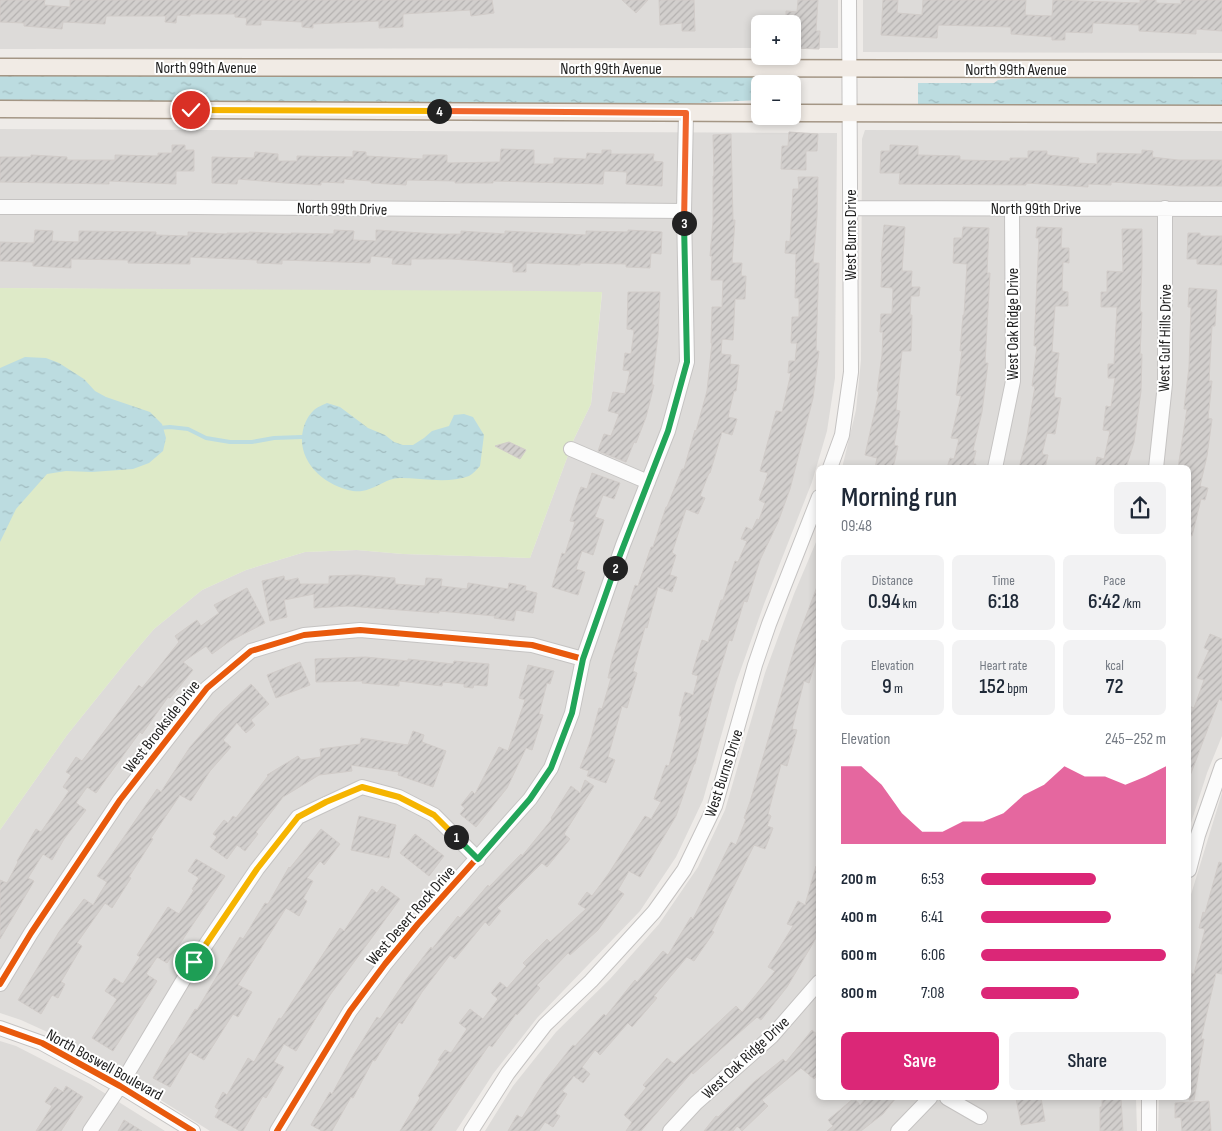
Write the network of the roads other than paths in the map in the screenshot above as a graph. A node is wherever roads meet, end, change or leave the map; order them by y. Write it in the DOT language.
graph roads {
  1 [pos="849,0"];
  2 [pos="0,67"];
  3 [pos="849,68"];
  4 [pos="1222,70"];
  5 [pos="0,109"];
  6 [pos="686,113"];
  7 [pos="751,113"];
  8 [pos="801,113"];
  9 [pos="849,113"];
  10 [pos="1222,114"];
  11 [pos="0,207"];
  12 [pos="850,208"];
  13 [pos="1012,208"];
  14 [pos="1165,208"];
  15 [pos="1222,208"];
  16 [pos="684,211"];
  17 [pos="571,449"];
  18 [pos="831,465"];
  19 [pos="996,465"];
  20 [pos="1156,465"];
  21 [pos="648,482"];
  22 [pos="816,505"];
  23 [pos="583,659"];
  24 [pos="1222,766"];
  25 [pos="478,859"];
  26 [pos="1191,862"];
  27 [pos="0,984"];
  28 [pos="816,985"];
  29 [pos="0,1028"];
  30 [pos="120,1086"];
  31 [pos="928,1100"];
  32 [pos="950,1100"];
  33 [pos="1150,1100"];
  34 [pos="980,1117"];
  35 [pos="90,1131"];
  36 [pos="194,1131"];
  37 [pos="277,1131"];
  38 [pos="471,1131"];
  39 [pos="670,1131"];
  40 [pos="898,1131"];
  41 [pos="1149,1131"];
  1 -- 3 [label="street, West Burns Drive"];
  2 -- 3 [label="main road, North 99th Avenue"];
  3 -- 4 [label="main road, North 99th Avenue"];
  3 -- 9 [label="street, West Burns Drive"];
  5 -- 6 [label="main road"];
  6 -- 7 [label="main road"];
  6 -- 16 [label="street, West Desert Rock Drive"];
  8 -- 9 [label="main road"];
  9 -- 10 [label="main road"];
  9 -- 12 [label="street, West Burns Drive"];
  11 -- 16 [label="street, North 99th Drive"];
  12 -- 13 [label="street, North 99th Drive"];
  12 -- 18 [label="street, West Burns Drive"];
  13 -- 14 [label="street, North 99th Drive"];
  13 -- 19 [label="street, West Oak Ridge Drive"];
  14 -- 15 [label="street, North 99th Drive"];
  14 -- 20 [label="street, West Gulf Hills Drive"];
  16 -- 21 [label="street, West Desert Rock Drive"];
  17 -- 21 [label="street"];
  21 -- 23 [label="street, West Desert Rock Drive"];
  22 -- 38 [label="street, West Burns Drive"];
  23 -- 25 [label="street, West Desert Rock Drive"];
  23 -- 27 [label="street, West Brookside Drive"];
  24 -- 26 [label="street"];
  25 -- 30 [label="street"];
  25 -- 37 [label="street, West Desert Rock Drive"];
  28 -- 39 [label="street, West Oak Ridge Drive"];
  29 -- 30 [label="street, North Boswell Boulevard"];
  30 -- 35 [label="street"];
  30 -- 36 [label="street, North Boswell Boulevard"];
  31 -- 40 [label="street"];
  32 -- 34 [label="street"];
  33 -- 41 [label="street"];
}
